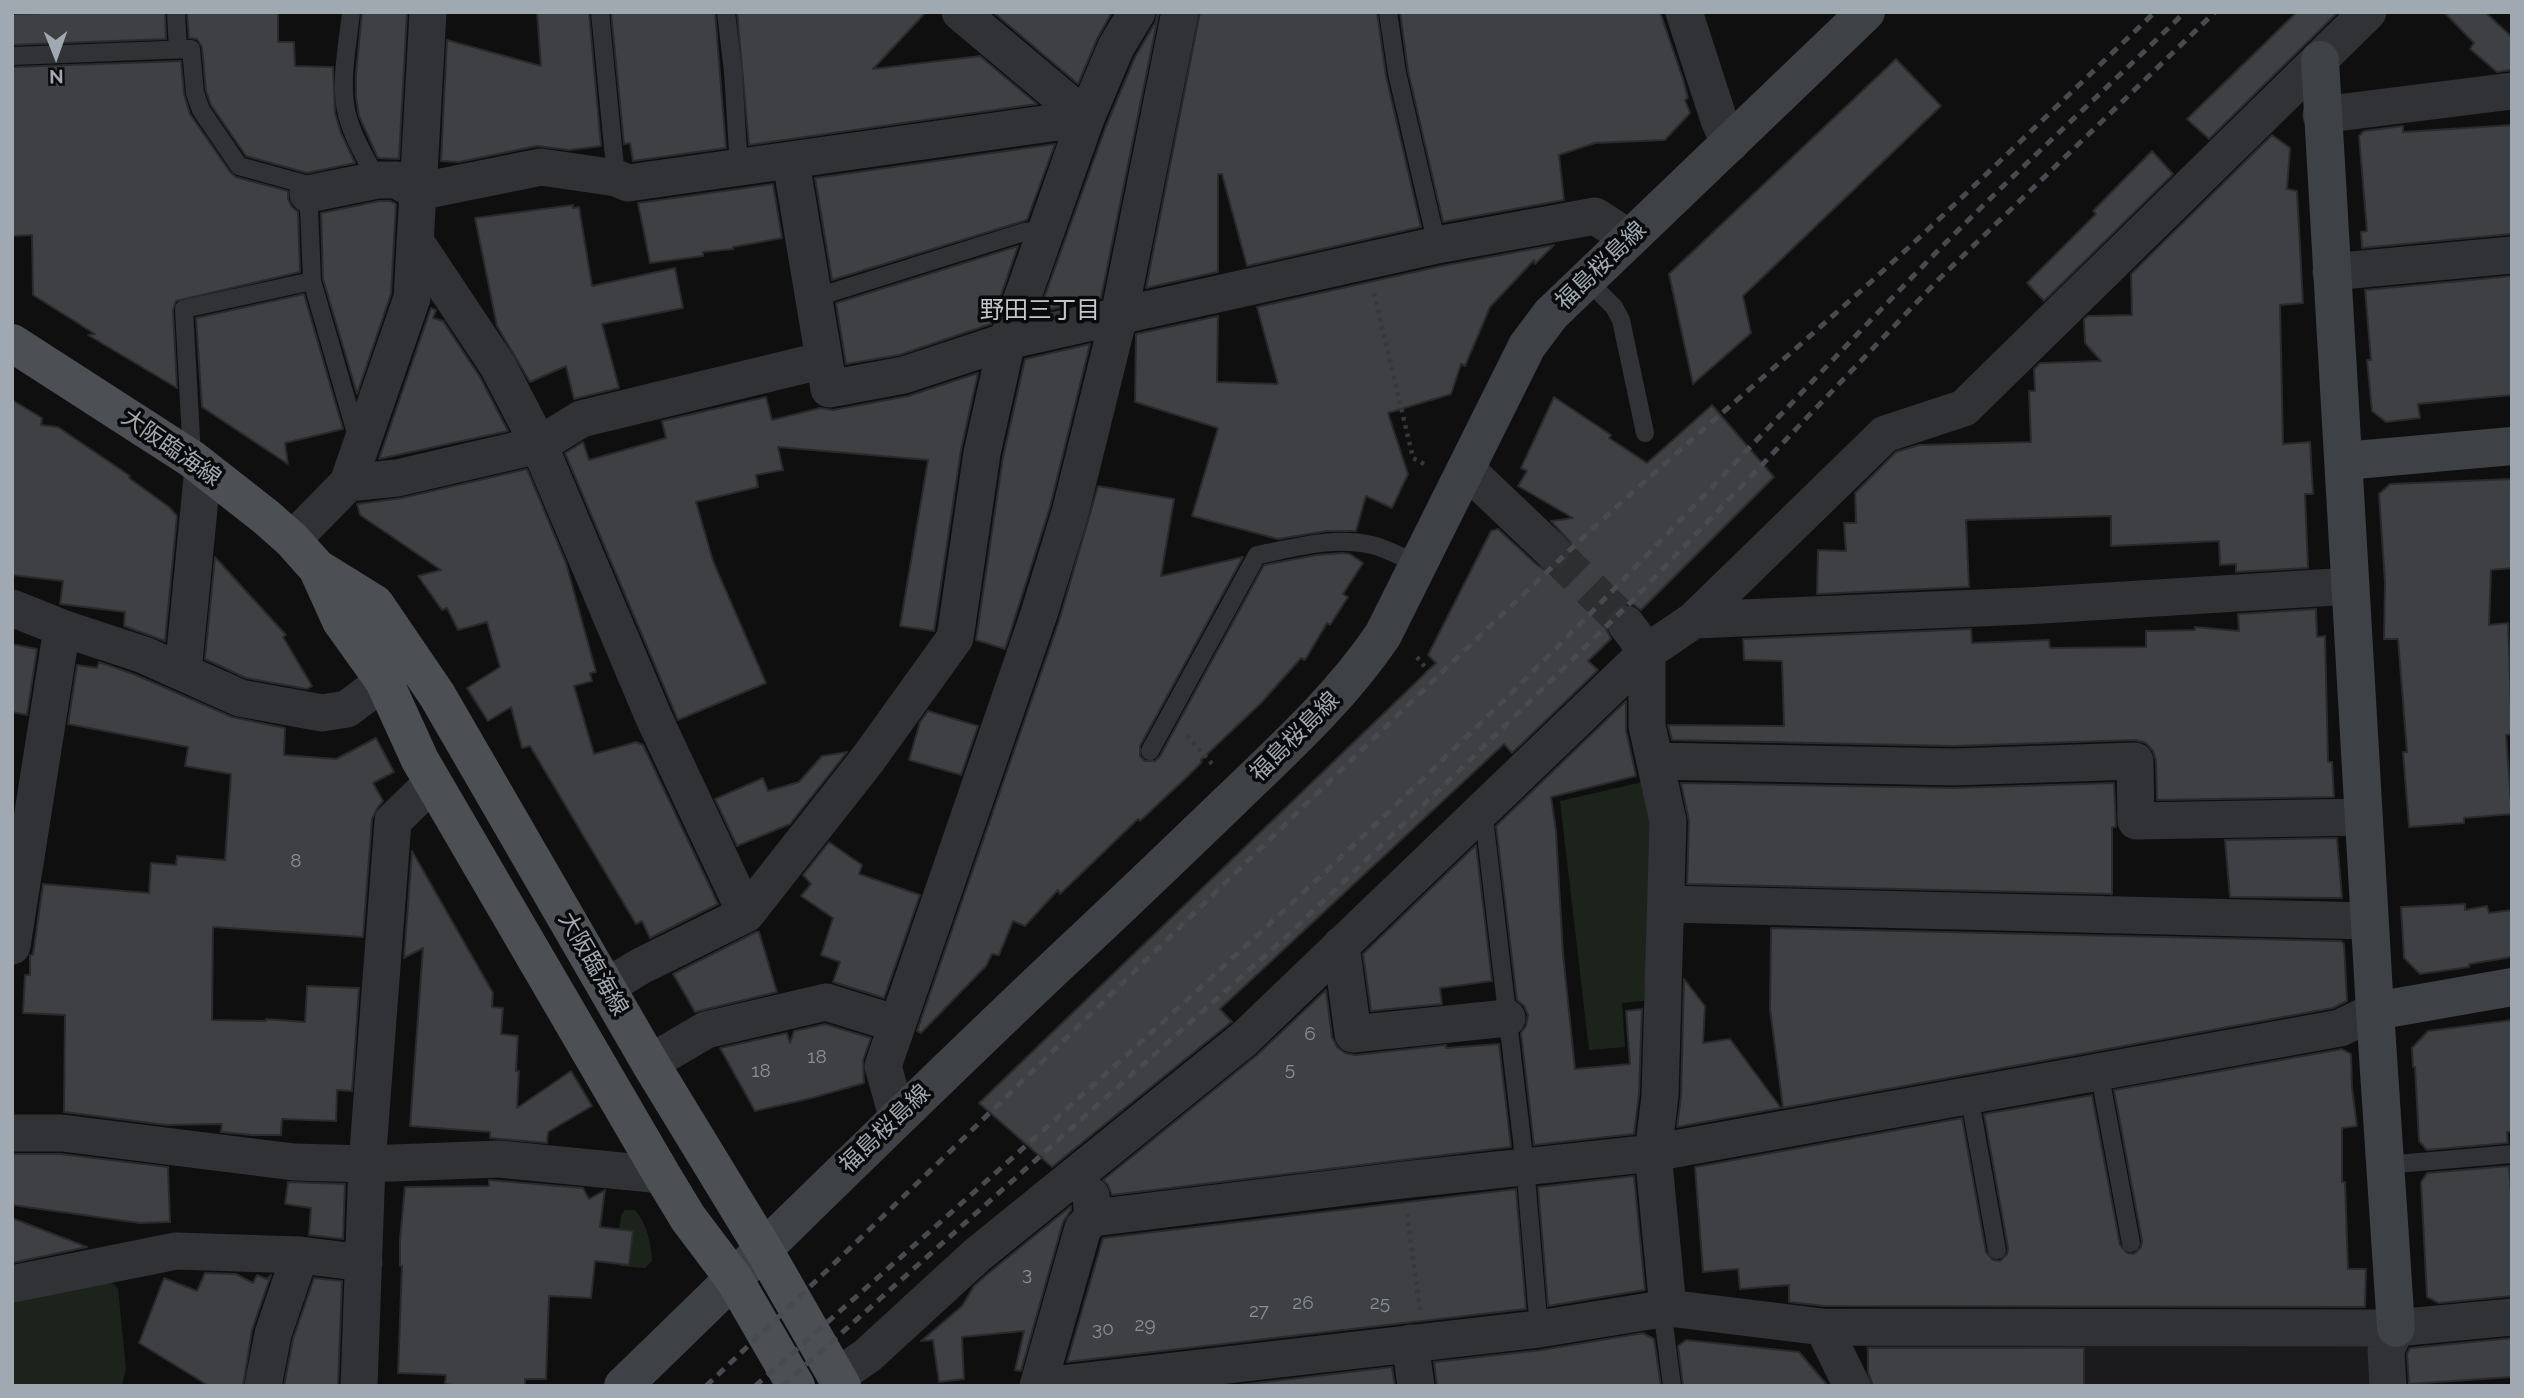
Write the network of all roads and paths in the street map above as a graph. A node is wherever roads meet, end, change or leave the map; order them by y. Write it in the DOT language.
graph roads {
  1 [pos="176,12"];
  2 [pos="351,12"];
  3 [pos="428,12"];
  4 [pos="600,12"];
  5 [pos="726,12"];
  6 [pos="960,12"];
  7 [pos="1137,12"];
  8 [pos="1180,12"];
  9 [pos="1388,12"];
  10 [pos="1684,12"];
  11 [pos="1866,12"];
  12 [pos="2368,12"];
  13 [pos="178,49"];
  14 [pos="12,56"];
  15 [pos="2320,60"];
  16 [pos="2512,90"];
  17 [pos="2321,115"];
  18 [pos="1086,118"];
  19 [pos="1730,144"];
  20 [pos="791,162"];
  21 [pos="739,168"];
  22 [pos="616,178"];
  23 [pos="377,180"];
  24 [pos="417,192"];
  25 [pos="308,194"];
  26 [pos="1046,230"];
  27 [pos="1629,238"];
  28 [pos="415,241"];
  29 [pos="1437,246"];
  30 [pos="2512,255"];
  31 [pos="1367,261"];
  32 [pos="2331,272"];
  33 [pos="1586,278"];
  34 [pos="312,281"];
  35 [pos="814,298"];
  36 [pos="1119,316"];
  37 [pos="1007,341"];
  38 [pos="12,343"];
  39 [pos="827,374"];
  40 [pos="1645,433"];
  41 [pos="539,444"];
  42 [pos="360,446"];
  43 [pos="2512,446"];
  44 [pos="2344,461"];
  45 [pos="197,463"];
  46 [pos="1426,465"];
  47 [pos="1467,470"];
  48 [pos="348,483"];
  49 [pos="1551,550"];
  50 [pos="304,554"];
  51 [pos="1418,564"];
  52 [pos="2351,586"];
  53 [pos="12,608"];
  54 [pos="1694,620"];
  55 [pos="62,628"];
  56 [pos="1637,638"];
  57 [pos="1417,657"];
  58 [pos="1428,671"];
  59 [pos="183,672"];
  60 [pos="384,681"];
  61 [pos="1169,715"];
  62 [pos="1150,751"];
  63 [pos="1655,761"];
  64 [pos="1215,767"];
  65 [pos="433,782"];
  66 [pos="1483,810"];
  67 [pos="2364,817"];
  68 [pos="1665,904"];
  69 [pos="746,914"];
  70 [pos="2369,921"];
  71 [pos="1341,945"];
  72 [pos="12,946"];
  73 [pos="606,987"];
  74 [pos="2512,987"];
  75 [pos="2375,1011"];
  76 [pos="1507,1018"];
  77 [pos="897,1024"];
  78 [pos="650,1063"];
  79 [pos="2099,1072"];
  80 [pos="1969,1095"];
  81 [pos="897,1116"];
  82 [pos="12,1133"];
  83 [pos="1653,1153"];
  84 [pos="2512,1154"];
  85 [pos="367,1164"];
  86 [pos="2385,1165"];
  87 [pos="1525,1166"];
  88 [pos="1088,1167"];
  89 [pos="662,1175"];
  90 [pos="1402,1180"];
  91 [pos="1093,1217"];
  92 [pos="2132,1243"];
  93 [pos="764,1250"];
  94 [pos="1997,1250"];
  95 [pos="300,1255"];
  96 [pos="364,1263"];
  97 [pos="734,1279"];
  98 [pos="12,1284"];
  99 [pos="1668,1308"];
  100 [pos="2512,1317"];
  101 [pos="1822,1327"];
  102 [pos="2396,1328"];
  103 [pos="1539,1329"];
  104 [pos="1417,1343"];
  105 [pos="839,1381"];
  106 [pos="263,1386"];
  107 [pos="359,1386"];
  108 [pos="623,1386"];
  109 [pos="796,1386"];
  110 [pos="1038,1386"];
  111 [pos="1045,1386"];
  112 [pos="1416,1386"];
  113 [pos="1672,1386"];
  114 [pos="1852,1386"];
  115 [pos="2388,1386"];
  1 -- 13 [label="lane"];
  2 -- 23 [label="lane"];
  3 -- 24 [label="street"];
  4 -- 22 [label="lane"];
  5 -- 21 [label="lane"];
  6 -- 18 [label="street"];
  7 -- 18 [label="street"];
  8 -- 36 [label="street"];
  9 -- 29 [label="lane"];
  10 -- 19 [label="street"];
  11 -- 19 [label="street, 福島桜島線"];
  12 -- 15 [label="street"];
  13 -- 14 [label="lane"];
  13 -- 25 [label="lane"];
  15 -- 17 [label="street"];
  15 -- 54 [label="street"];
  16 -- 17 [label="street"];
  17 -- 32 [label="street"];
  18 -- 20 [label="street"];
  18 -- 26 [label="street"];
  19 -- 27 [label="street, 福島桜島線"];
  20 -- 21 [label="street"];
  20 -- 35 [label="street"];
  21 -- 22 [label="street"];
  22 -- 24 [label="street"];
  23 -- 24 [label="street"];
  23 -- 25 [label="street"];
  24 -- 28 [label="street"];
  25 -- 34 [label="lane"];
  26 -- 35 [label="lane"];
  26 -- 37 [label="street"];
  27 -- 29 [label="street"];
  27 -- 33 [label="street, 福島桜島線"];
  28 -- 41 [label="street"];
  28 -- 42 [label="street"];
  29 -- 31 [label="street"];
  30 -- 32 [label="street"];
  31 -- 36 [label="street"];
  31 -- 46 [label="path"];
  32 -- 44 [label="street"];
  33 -- 40 [label="lane"];
  33 -- 47 [label="street, 福島桜島線"];
  34 -- 42 [label="lane"];
  34 -- 45 [label="lane"];
  35 -- 39 [label="street"];
  36 -- 37 [label="street"];
  36 -- 77 [label="street"];
  37 -- 39 [label="street"];
  37 -- 69 [label="street"];
  38 -- 45 [label="main road, 大阪臨海線"];
  39 -- 41 [label="street"];
  41 -- 48 [label="street"];
  41 -- 69 [label="street"];
  42 -- 48 [label="street"];
  43 -- 44 [label="street"];
  44 -- 52 [label="street"];
  45 -- 50 [label="main road, 大阪臨海線"];
  45 -- 59 [label="street"];
  47 -- 49 [label="street"];
  47 -- 51 [label="street, 福島桜島線"];
  48 -- 50 [label="street"];
  50 -- 60 [label="main road, 大阪臨海線"];
  50 -- 73 [label="main road, 大阪臨海線"];
  51 -- 61 [label="lane"];
  51 -- 81 [label="street, 福島桜島線"];
  52 -- 54 [label="street"];
  52 -- 67 [label="street"];
  53 -- 55 [label="street"];
  54 -- 56 [label="street"];
  55 -- 59 [label="street"];
  55 -- 72 [label="street"];
  56 -- 63 [label="street"];
  56 -- 66 [label="street"];
  57 -- 58 [label="path"];
  59 -- 60 [label="street"];
  60 -- 65 [label="main road, 大阪臨海線"];
  61 -- 62 [label="lane"];
  61 -- 64 [label="path"];
  63 -- 67 [label="street"];
  63 -- 68 [label="street"];
  65 -- 85 [label="street"];
  65 -- 89 [label="main road, 大阪臨海線"];
  66 -- 71 [label="street"];
  66 -- 76 [label="lane"];
  67 -- 70 [label="street"];
  68 -- 70 [label="street"];
  68 -- 83 [label="street"];
  69 -- 73 [label="street"];
  70 -- 75 [label="street"];
  71 -- 76 [label="street"];
  71 -- 88 [label="street"];
  73 -- 78 [label="main road, 大阪臨海線"];
  74 -- 75 [label="street"];
  75 -- 79 [label="street"];
  75 -- 86 [label="street"];
  76 -- 87 [label="lane"];
  77 -- 78 [label="street"];
  77 -- 81 [label="street"];
  78 -- 93 [label="main road, 大阪臨海線"];
  79 -- 80 [label="street"];
  79 -- 92 [label="lane"];
  80 -- 83 [label="street"];
  80 -- 94 [label="lane"];
  81 -- 93 [label="street, 福島桜島線"];
  82 -- 85 [label="street"];
  83 -- 87 [label="street"];
  83 -- 99 [label="street"];
  84 -- 86 [label="lane"];
  85 -- 89 [label="street"];
  85 -- 96 [label="street"];
  86 -- 102 [label="street"];
  87 -- 90 [label="street"];
  87 -- 103 [label="lane"];
  88 -- 91 [label="street"];
  88 -- 105 [label="street"];
  89 -- 97 [label="main road, 大阪臨海線"];
  90 -- 91 [label="street"];
  90 -- 104 [label="path"];
  91 -- 110 [label="street"];
  93 -- 97 [label="street, 福島桜島線"];
  93 -- 105 [label="main road, 大阪臨海線"];
  95 -- 96 [label="street"];
  95 -- 98 [label="street"];
  95 -- 106 [label="street"];
  96 -- 107 [label="street"];
  97 -- 108 [label="street, 福島桜島線"];
  97 -- 109 [label="main road, 大阪臨海線"];
  99 -- 101 [label="street"];
  99 -- 103 [label="street"];
  99 -- 113 [label="lane"];
  100 -- 102 [label="street"];
  101 -- 102 [label="street"];
  101 -- 114 [label="street"];
  102 -- 115 [label="street"];
  103 -- 104 [label="street"];
  104 -- 111 [label="street"];
  104 -- 112 [label="street"];
}
